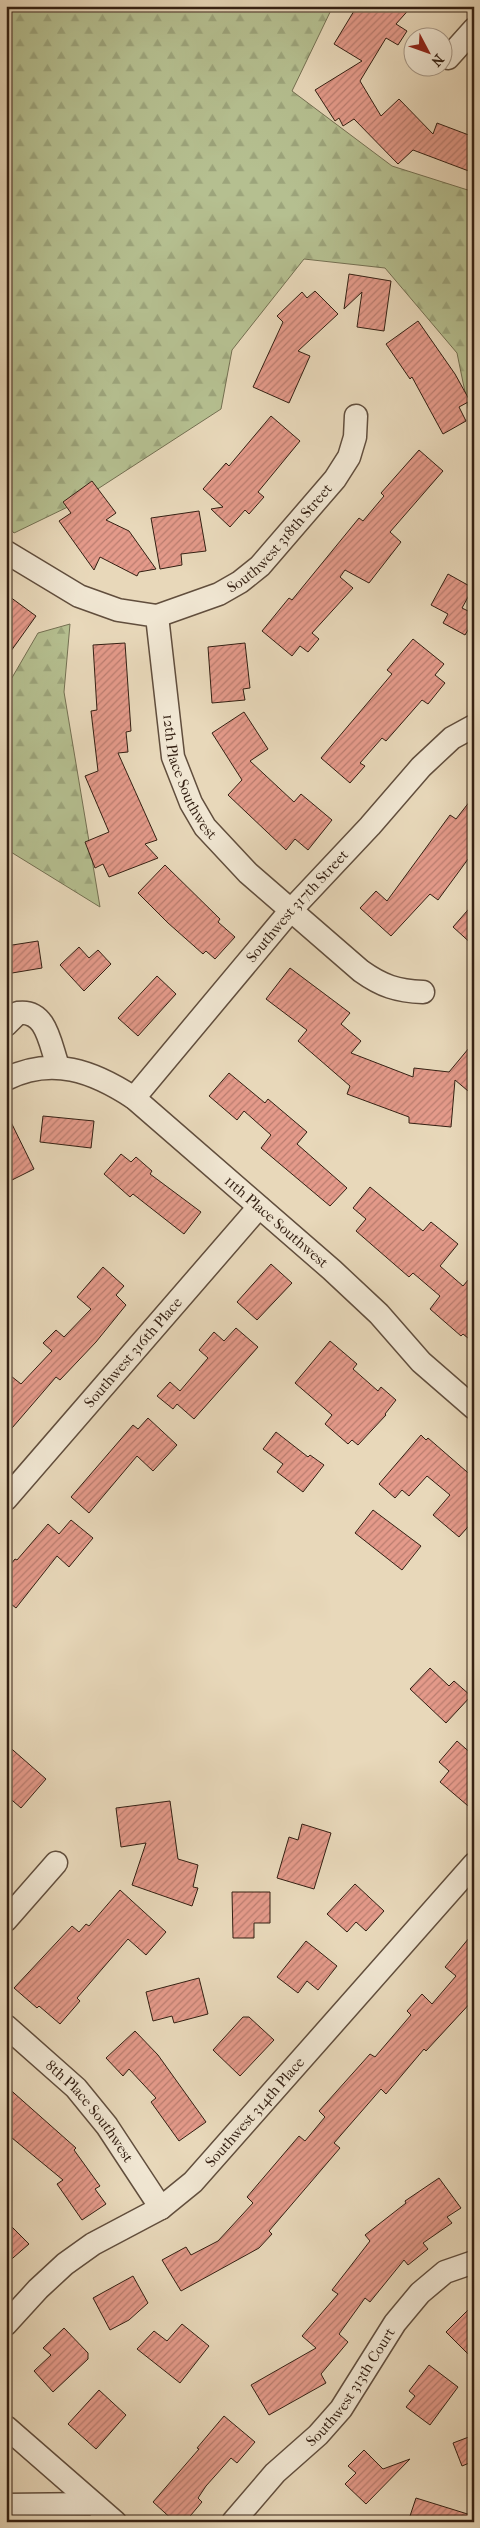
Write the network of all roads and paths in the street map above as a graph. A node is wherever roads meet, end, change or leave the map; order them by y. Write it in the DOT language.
graph roads {
  1 [pos="474,29"];
  2 [pos="452,54"];
  3 [pos="356,416"];
  4 [pos="6,552"];
  5 [pos="157,616"];
  6 [pos="474,726"];
  7 [pos="291,910"];
  8 [pos="423,992"];
  9 [pos="6,1025"];
  10 [pos="58,1066"];
  11 [pos="7,1073"];
  12 [pos="134,1098"];
  13 [pos="259,1207"];
  14 [pos="474,1408"];
  15 [pos="6,1499"];
  16 [pos="56,1863"];
  17 [pos="474,1864"];
  18 [pos="6,1920"];
  19 [pos="6,2026"];
  20 [pos="161,2208"];
  21 [pos="474,2262"];
  22 [pos="6,2324"];
  23 [pos="6,2427"];
  24 [pos="6,2504"];
  25 [pos="94,2504"];
  26 [pos="115,2522"];
  27 [pos="234,2522"];
  1 -- 2 [label="street"];
  3 -- 5 [label="street, Southwest 318th Street"];
  4 -- 5 [label="street"];
  5 -- 7 [label="street, 12th Place Southwest"];
  6 -- 7 [label="street, Southwest 317th Street"];
  7 -- 8 [label="street, 12th Place Southwest"];
  7 -- 12 [label="street, Southwest 317th Street"];
  9 -- 10 [label="street"];
  10 -- 11 [label="street, 11th Place Southwest"];
  10 -- 12 [label="street, 11th Place Southwest"];
  12 -- 13 [label="street, 11th Place Southwest"];
  13 -- 14 [label="street, 11th Place Southwest"];
  13 -- 15 [label="street, Southwest 316th Place"];
  16 -- 18 [label="street"];
  17 -- 20 [label="street, Southwest 314th Place"];
  19 -- 20 [label="street, 8th Place Southwest"];
  20 -- 22 [label="street, Southwest 314th Place"];
  21 -- 27 [label="street, Southwest 313th Court"];
  23 -- 25 [label="street"];
  24 -- 25 [label="street"];
  25 -- 26 [label="street"];
}
